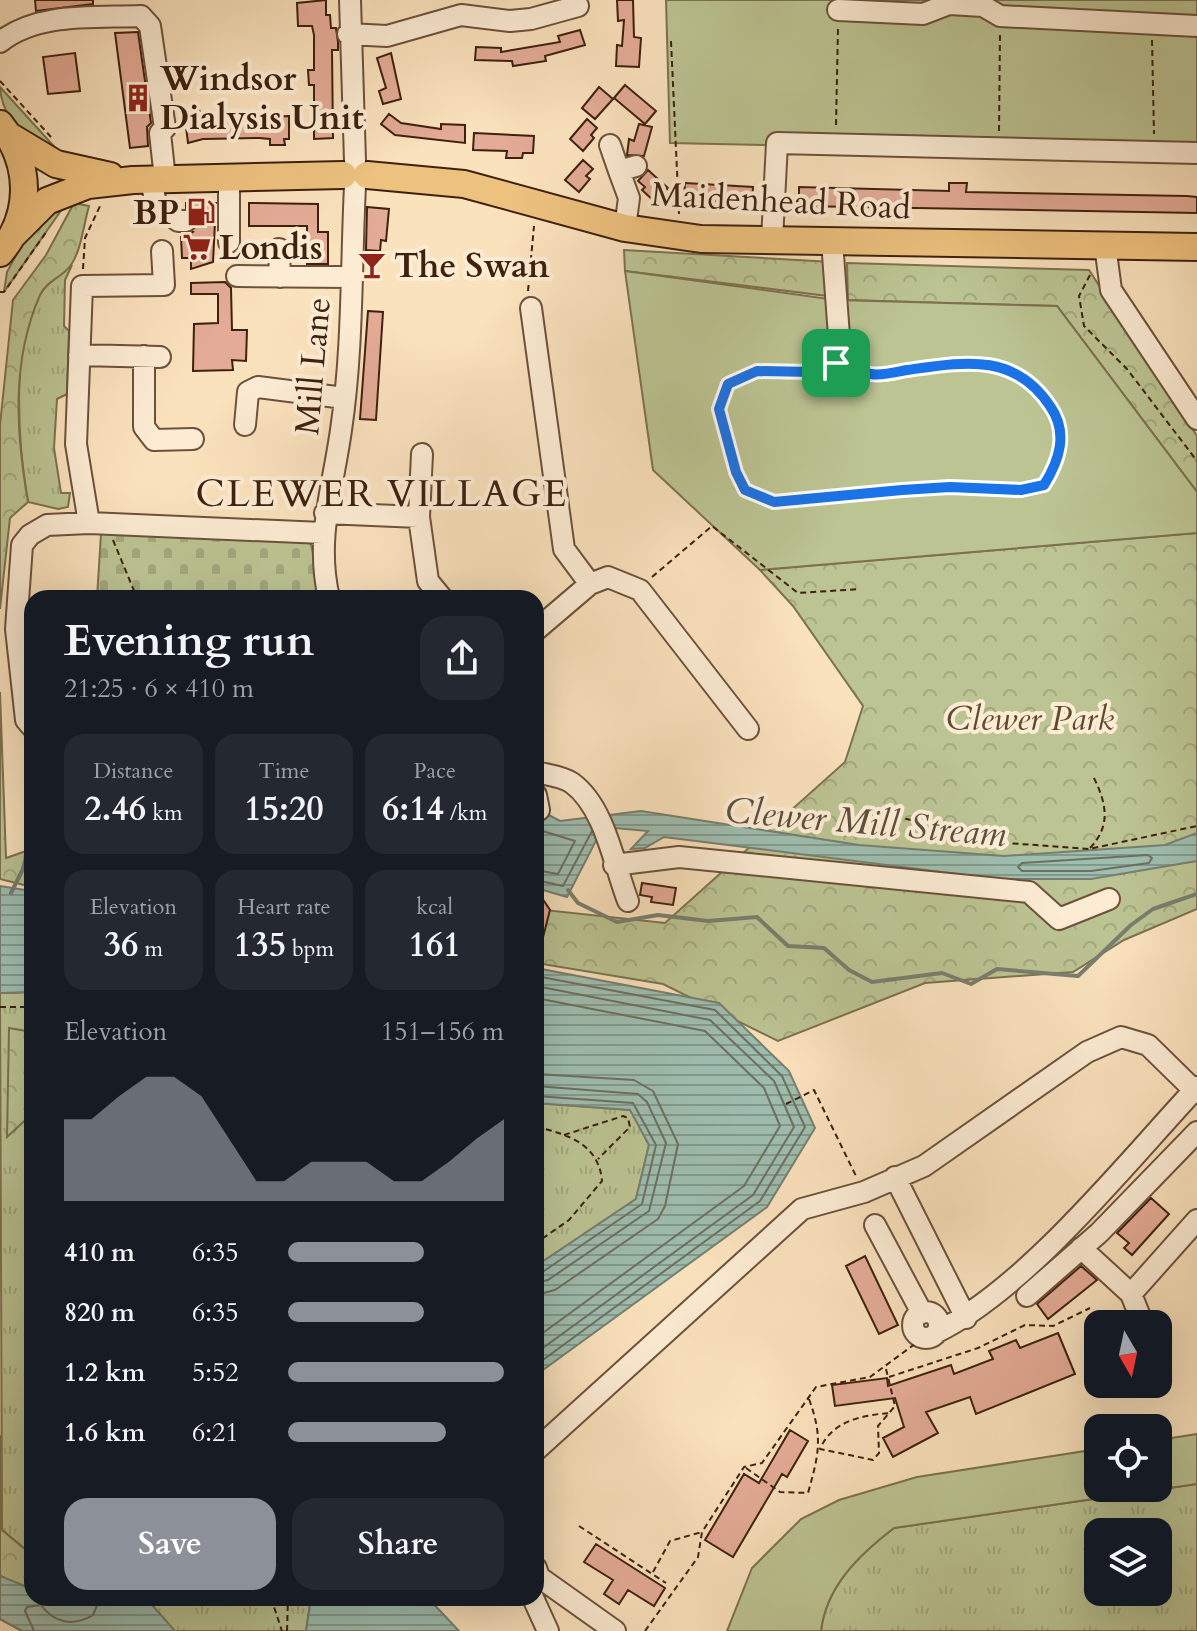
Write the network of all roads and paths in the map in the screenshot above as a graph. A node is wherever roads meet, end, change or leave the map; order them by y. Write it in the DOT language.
graph roads {
  1 [pos="350,0"];
  2 [pos="581,7"];
  3 [pos="528,9"];
  4 [pos="838,10"];
  5 [pos="1000,16"];
  6 [pos="1152,24"];
  7 [pos="1197,26"];
  8 [pos="348,34"];
  9 [pos="671,41"];
  10 [pos="0,42"];
  11 [pos="4,130"];
  12 [pos="836,142"];
  13 [pos="610,145"];
  14 [pos="999,148"];
  15 [pos="1165,152"];
  16 [pos="1197,153"];
  17 [pos="355,175"];
  18 [pos="229,178"];
  19 [pos="149,179"];
  20 [pos="101,204"];
  21 [pos="534,217"];
  22 [pos="186,221"];
  23 [pos="224,228"];
  24 [pos="625,228"];
  25 [pos="680,236"];
  26 [pos="772,240"];
  27 [pos="832,241"];
  28 [pos="7,243"];
  29 [pos="1105,245"];
  30 [pos="1197,247"];
  31 [pos="279,249"];
  32 [pos="162,251"];
  33 [pos="0,268"];
  34 [pos="1091,274"];
  35 [pos="237,276"];
  36 [pos="280,277"];
  37 [pos="351,277"];
  38 [pos="82,286"];
  39 [pos="531,308"];
  40 [pos="79,355"];
  41 [pos="836,363"];
  42 [pos="344,398"];
  43 [pos="1197,419"];
  44 [pos="245,425"];
  45 [pos="193,439"];
  46 [pos="422,454"];
  47 [pos="1197,461"];
  48 [pos="419,517"];
  49 [pos="98,523"];
  50 [pos="324,523"];
  51 [pos="590,584"];
  52 [pos="860,589"];
  53 [pos="133,590"];
  54 [pos="327,590"];
  55 [pos="435,590"];
  56 [pos="640,590"];
  57 [pos="544,623"];
  58 [pos="24,630"];
  59 [pos="748,729"];
  60 [pos="544,774"];
  61 [pos="1093,776"];
  62 [pos="886,814"];
  63 [pos="1197,826"];
  64 [pos="1089,849"];
  65 [pos="614,865"];
  66 [pos="1109,899"];
  67 [pos="628,901"];
  68 [pos="0,1007"];
  69 [pos="24,1007"];
  70 [pos="1196,1090"];
  71 [pos="786,1104"];
  72 [pos="544,1130"];
  73 [pos="1197,1132"];
  74 [pos="563,1136"];
  75 [pos="598,1160"];
  76 [pos="895,1177"];
  77 [pos="864,1192"];
  78 [pos="1197,1220"];
  79 [pos="875,1225"];
  80 [pos="544,1237"];
  81 [pos="1081,1248"];
  82 [pos="1131,1294"];
  83 [pos="1027,1296"];
  84 [pos="1090,1308"];
  85 [pos="1137,1310"];
  86 [pos="966,1318"];
  87 [pos="930,1335"];
  88 [pos="886,1367"];
  89 [pos="888,1377"];
  90 [pos="808,1398"];
  91 [pos="890,1413"];
  92 [pos="544,1443"];
  93 [pos="820,1449"];
  94 [pos="744,1467"];
  95 [pos="579,1526"];
  96 [pos="702,1532"];
  97 [pos="652,1573"];
  98 [pos="544,1581"];
  99 [pos="666,1583"];
  100 [pos="274,1606"];
  101 [pos="288,1606"];
  102 [pos="537,1606"];
  103 [pos="282,1631"];
  104 [pos="287,1631"];
  105 [pos="548,1631"];
  106 [pos="615,1631"];
  107 [pos="645,1631"];
  1 -- 8 [label="street, Mill Lane"];
  2 -- 3 [label="street"];
  3 -- 8 [label="street"];
  4 -- 5 [label="street"];
  4 -- 12 [label="path"];
  5 -- 6 [label="street"];
  5 -- 14 [label="path"];
  6 -- 7 [label="street"];
  6 -- 15 [label="path"];
  8 -- 17 [label="street, Mill Lane"];
  9 -- 25 [label="path"];
  10 -- 19 [label="street"];
  11 -- 19 [label="main road, Maidenhead Road"];
  11 -- 28 [label="main road"];
  12 -- 14 [label="street"];
  12 -- 26 [label="street"];
  13 -- 24 [label="street"];
  14 -- 15 [label="street"];
  15 -- 16 [label="street"];
  17 -- 18 [label="main road, Maidenhead Road"];
  17 -- 24 [label="main road, Maidenhead Road"];
  17 -- 37 [label="street, Mill Lane"];
  18 -- 19 [label="main road, Maidenhead Road"];
  18 -- 23 [label="street"];
  19 -- 22 [label="street"];
  19 -- 28 [label="main road, Maidenhead Road"];
  20 -- 38 [label="path"];
  21 -- 39 [label="path"];
  24 -- 25 [label="main road, Maidenhead Road"];
  25 -- 26 [label="main road, Maidenhead Road"];
  26 -- 27 [label="main road, Maidenhead Road"];
  27 -- 29 [label="main road, Maidenhead Road"];
  27 -- 41 [label="street"];
  28 -- 33 [label="main road"];
  29 -- 30 [label="main road, Maidenhead Road"];
  29 -- 43 [label="street"];
  31 -- 36 [label="street"];
  32 -- 38 [label="street"];
  34 -- 47 [label="path"];
  35 -- 36 [label="street"];
  36 -- 37 [label="street"];
  37 -- 42 [label="street, Mill Lane"];
  38 -- 40 [label="street"];
  39 -- 51 [label="street"];
  40 -- 45 [label="street"];
  40 -- 49 [label="street"];
  41 -- 41 [label="path"];
  42 -- 44 [label="street"];
  42 -- 50 [label="street, Mill Lane"];
  46 -- 48 [label="street"];
  48 -- 50 [label="street"];
  48 -- 55 [label="street"];
  49 -- 50 [label="street"];
  49 -- 53 [label="path"];
  49 -- 58 [label="street"];
  50 -- 54 [label="street, Mill Lane"];
  51 -- 56 [label="street"];
  51 -- 57 [label="street"];
  52 -- 56 [label="path"];
  56 -- 59 [label="street"];
  60 -- 65 [label="street"];
  61 -- 64 [label="path"];
  62 -- 64 [label="path"];
  63 -- 64 [label="path"];
  65 -- 66 [label="street"];
  65 -- 67 [label="street"];
  68 -- 69 [label="path"];
  70 -- 76 [label="street"];
  70 -- 86 [label="street"];
  71 -- 77 [label="path"];
  72 -- 74 [label="path"];
  73 -- 81 [label="street"];
  74 -- 75 [label="path"];
  74 -- 75 [label="path"];
  75 -- 80 [label="path"];
  76 -- 77 [label="street"];
  76 -- 86 [label="street"];
  77 -- 92 [label="street"];
  78 -- 82 [label="street"];
  79 -- 87 [label="street"];
  81 -- 82 [label="street"];
  81 -- 83 [label="street"];
  82 -- 85 [label="street"];
  84 -- 89 [label="path"];
  86 -- 87 [label="street"];
  87 -- 88 [label="path"];
  88 -- 89 [label="path"];
  88 -- 90 [label="path"];
  89 -- 91 [label="path"];
  90 -- 93 [label="path"];
  90 -- 94 [label="path"];
  91 -- 93 [label="path"];
  91 -- 93 [label="path"];
  93 -- 94 [label="path"];
  94 -- 96 [label="path"];
  95 -- 97 [label="path"];
  96 -- 97 [label="path"];
  96 -- 107 [label="path"];
  97 -- 99 [label="path"];
  98 -- 106 [label="street"];
  100 -- 103 [label="path"];
  101 -- 104 [label="path"];
  102 -- 105 [label="street"];
}
